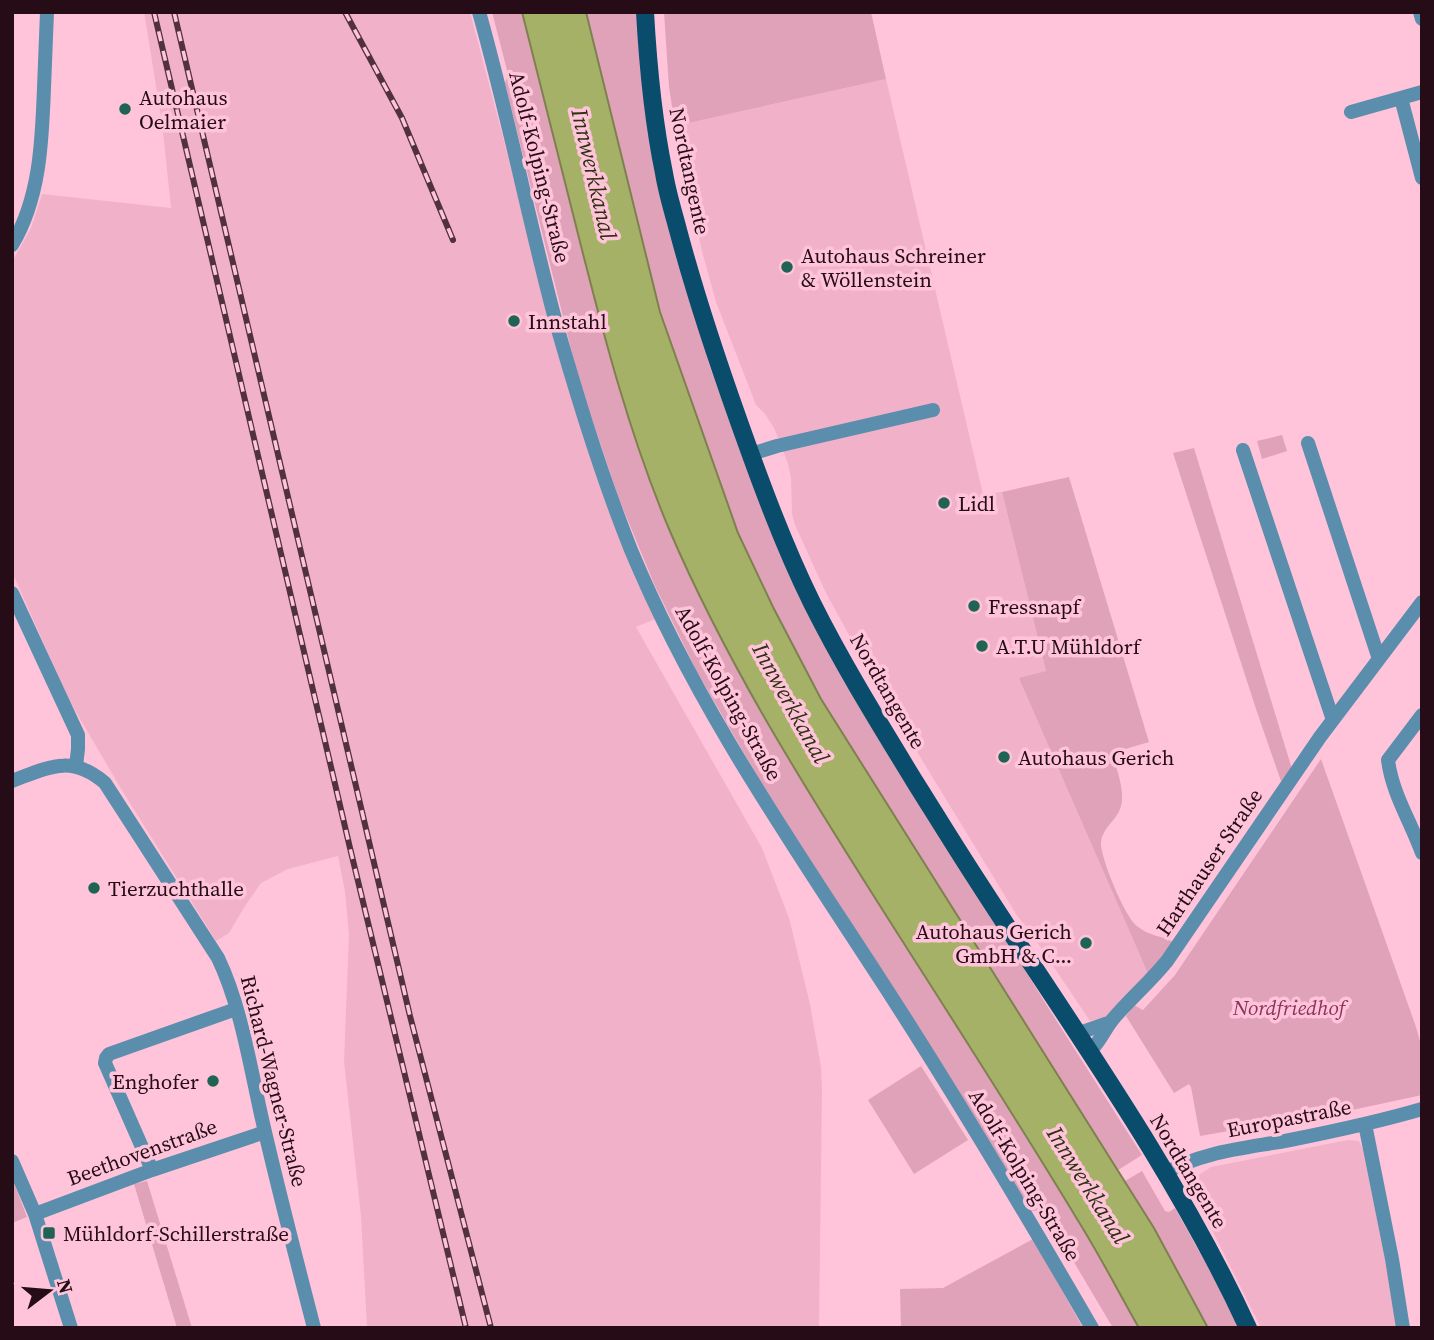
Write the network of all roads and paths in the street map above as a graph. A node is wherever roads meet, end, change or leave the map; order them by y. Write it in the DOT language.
graph roads {
  1 [pos="47,12"];
  2 [pos="479,12"];
  3 [pos="645,12"];
  4 [pos="1420,12"];
  5 [pos="1422,19"];
  6 [pos="1422,92"];
  7 [pos="1401,98"];
  8 [pos="1351,112"];
  9 [pos="1422,178"];
  10 [pos="12,245"];
  11 [pos="933,410"];
  12 [pos="1308,443"];
  13 [pos="1243,450"];
  14 [pos="751,454"];
  15 [pos="12,593"];
  16 [pos="1422,602"];
  17 [pos="1379,659"];
  18 [pos="1422,715"];
  19 [pos="1333,720"];
  20 [pos="76,766"];
  21 [pos="12,781"];
  22 [pos="1422,853"];
  23 [pos="236,1009"];
  24 [pos="1111,1021"];
  25 [pos="1079,1033"];
  26 [pos="1090,1051"];
  27 [pos="1422,1109"];
  28 [pos="1365,1124"];
  29 [pos="265,1132"];
  30 [pos="12,1161"];
  31 [pos="152,1170"];
  32 [pos="1165,1173"];
  33 [pos="35,1214"];
  34 [pos="71,1328"];
  35 [pos="314,1328"];
  36 [pos="1092,1328"];
  37 [pos="1248,1328"];
  38 [pos="1403,1328"];
  1 -- 10 [label="street"];
  2 -- 36 [label="street, Adolf-Kolping-Straße"];
  3 -- 14 [label="main road, Nordtangente"];
  4 -- 5 [label="street"];
  6 -- 7 [label="street"];
  7 -- 8 [label="street"];
  7 -- 9 [label="street"];
  11 -- 14 [label="street"];
  12 -- 17 [label="street"];
  13 -- 19 [label="street"];
  14 -- 25 [label="main road, Nordtangente"];
  15 -- 20 [label="street"];
  16 -- 17 [label="street, Harthauser Straße"];
  17 -- 19 [label="street, Harthauser Straße"];
  18 -- 22 [label="street"];
  19 -- 24 [label="street, Harthauser Straße"];
  20 -- 21 [label="street"];
  20 -- 23 [label="street, Richard-Wagner-Straße"];
  23 -- 29 [label="street, Richard-Wagner-Straße"];
  23 -- 31 [label="street"];
  24 -- 25 [label="street, Harthauser Straße"];
  24 -- 26 [label="street, Harthauser Straße"];
  25 -- 26 [label="main road, Nordtangente"];
  26 -- 32 [label="main road, Nordtangente"];
  27 -- 28 [label="street, Europastraße"];
  28 -- 32 [label="street, Europastraße"];
  28 -- 38 [label="street"];
  29 -- 31 [label="street, Beethovenstraße"];
  29 -- 35 [label="street, Richard-Wagner-Straße"];
  30 -- 33 [label="street"];
  31 -- 33 [label="street, Beethovenstraße"];
  32 -- 37 [label="main road, Nordtangente"];
  33 -- 34 [label="street"];
}
